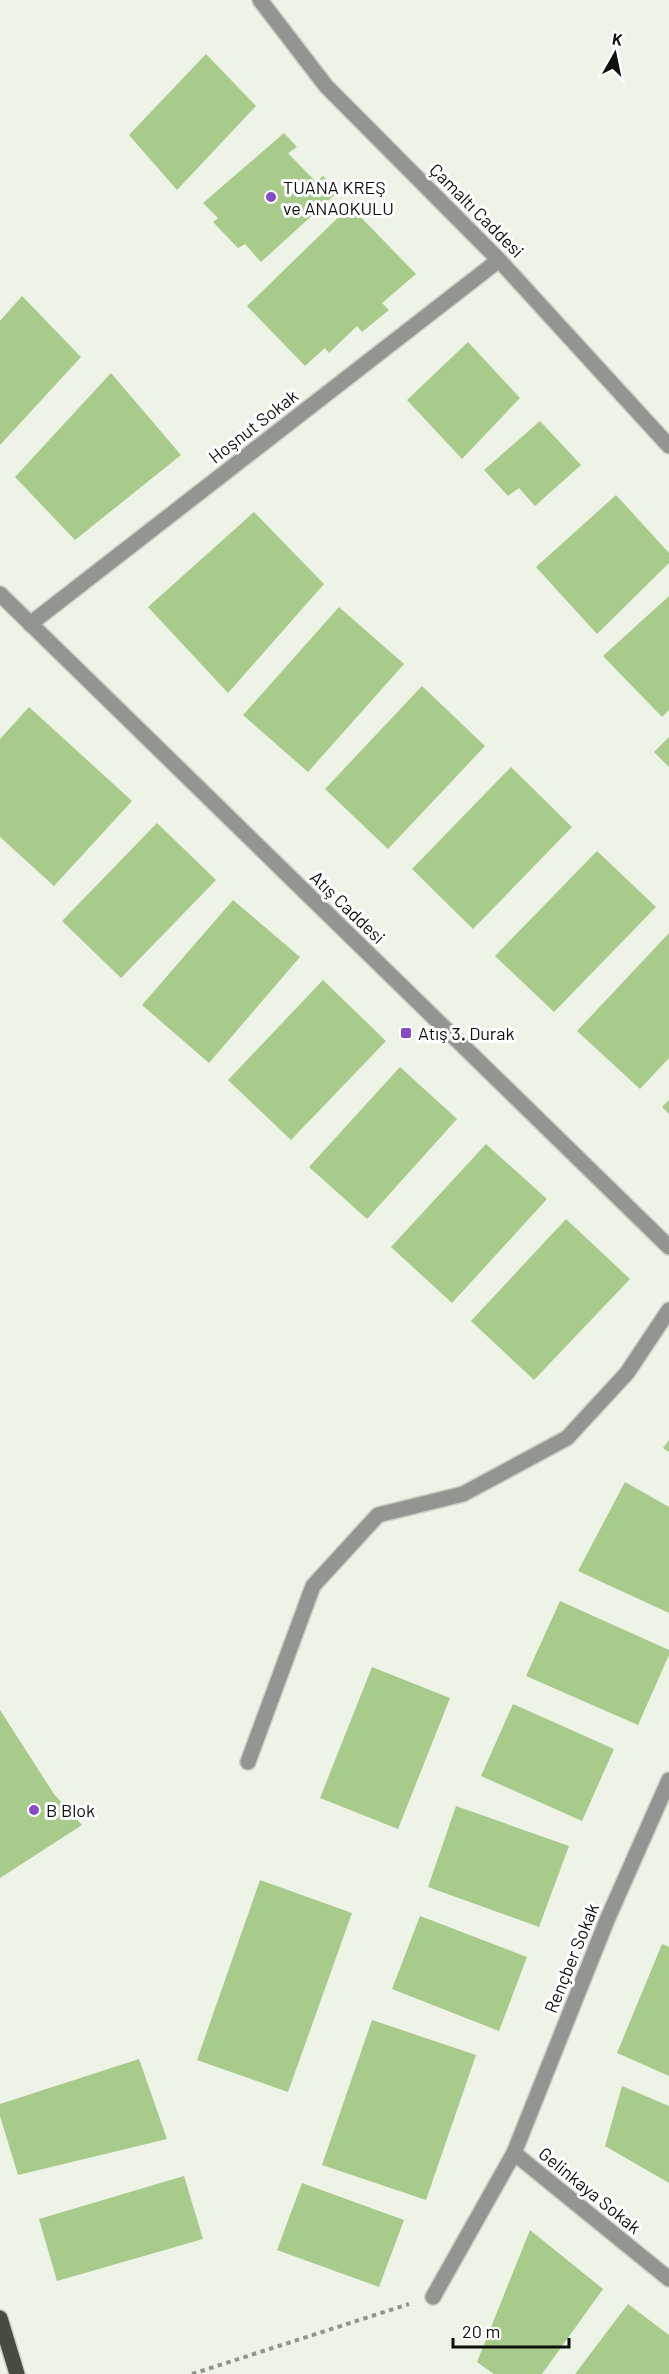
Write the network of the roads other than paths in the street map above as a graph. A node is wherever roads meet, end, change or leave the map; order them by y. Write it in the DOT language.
graph roads {
  1 [pos="260,0"];
  2 [pos="499,260"];
  3 [pos="669,446"];
  4 [pos="0,594"];
  5 [pos="30,624"];
  6 [pos="669,1247"];
  7 [pos="669,1310"];
  8 [pos="248,1762"];
  9 [pos="669,1780"];
  10 [pos="514,2153"];
  11 [pos="669,2279"];
  12 [pos="433,2296"];
  13 [pos="0,2318"];
  14 [pos="17,2374"];
  1 -- 2 [label="street, Çamaltı Caddesi"];
  2 -- 3 [label="street, Çamaltı Caddesi"];
  2 -- 5 [label="street, Hoşnut Sokak"];
  4 -- 5 [label="street, Atış Caddesi"];
  5 -- 6 [label="street, Atış Caddesi"];
  7 -- 8 [label="street"];
  9 -- 10 [label="street, Rençber Sokak"];
  10 -- 11 [label="street, Gelinkaya Sokak"];
  10 -- 12 [label="street, Rençber Sokak"];
  13 -- 14 [label="main road"];
}
